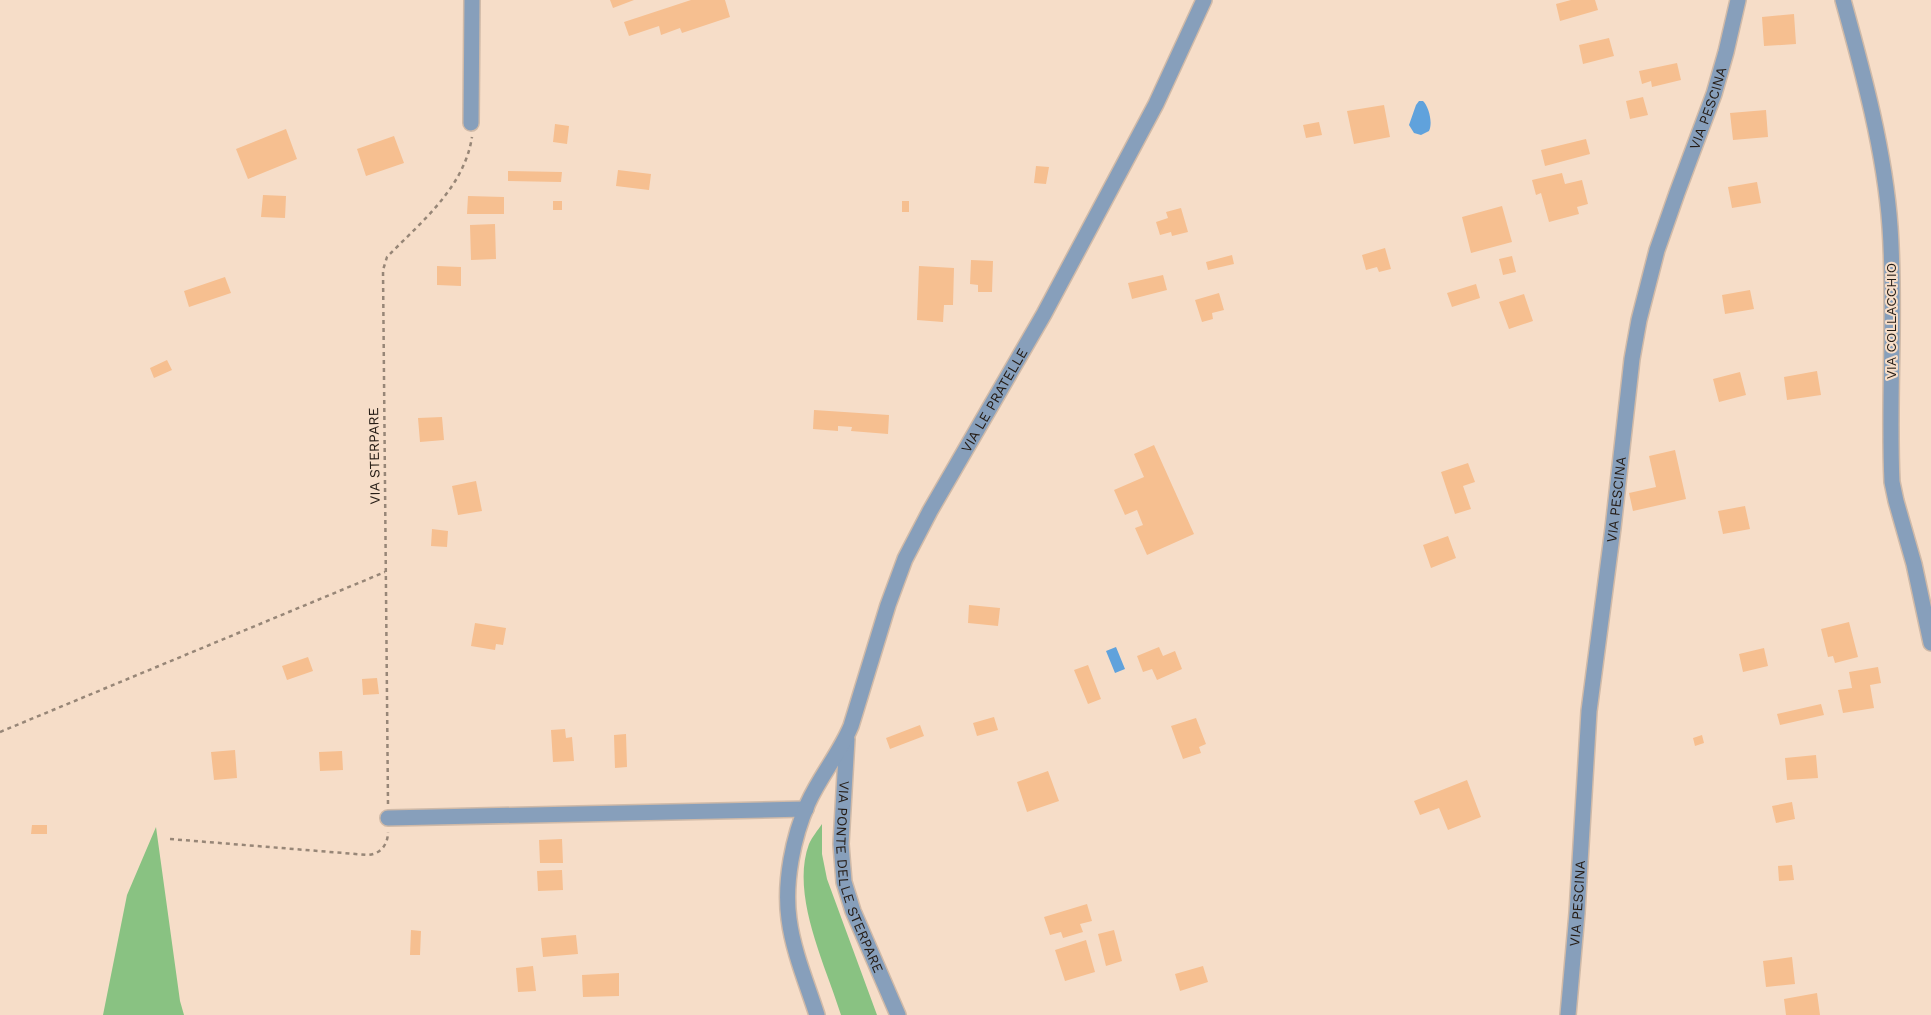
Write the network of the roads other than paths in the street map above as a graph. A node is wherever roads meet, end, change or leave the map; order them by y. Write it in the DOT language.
graph roads {
  1 [pos="472,0"];
  2 [pos="1204,0"];
  3 [pos="1738,0"];
  4 [pos="1843,0"];
  5 [pos="471,123"];
  6 [pos="1931,643"];
  7 [pos="847,735"];
  8 [pos="806,809"];
  9 [pos="388,818"];
  10 [pos="817,1015"];
  11 [pos="898,1015"];
  12 [pos="1568,1015"];
  1 -- 5 [label="street"];
  2 -- 7 [label="street, VIA LE PRATELLE"];
  3 -- 12 [label="street, VIA PESCINA"];
  4 -- 6 [label="street, VIA COLLACCHIO"];
  7 -- 8 [label="street, VIA LE PRATELLE"];
  7 -- 11 [label="street, VIA PONTE DELLE STERPARE"];
  8 -- 9 [label="street"];
  8 -- 10 [label="street, VIA LE PRATELLE"];
}
